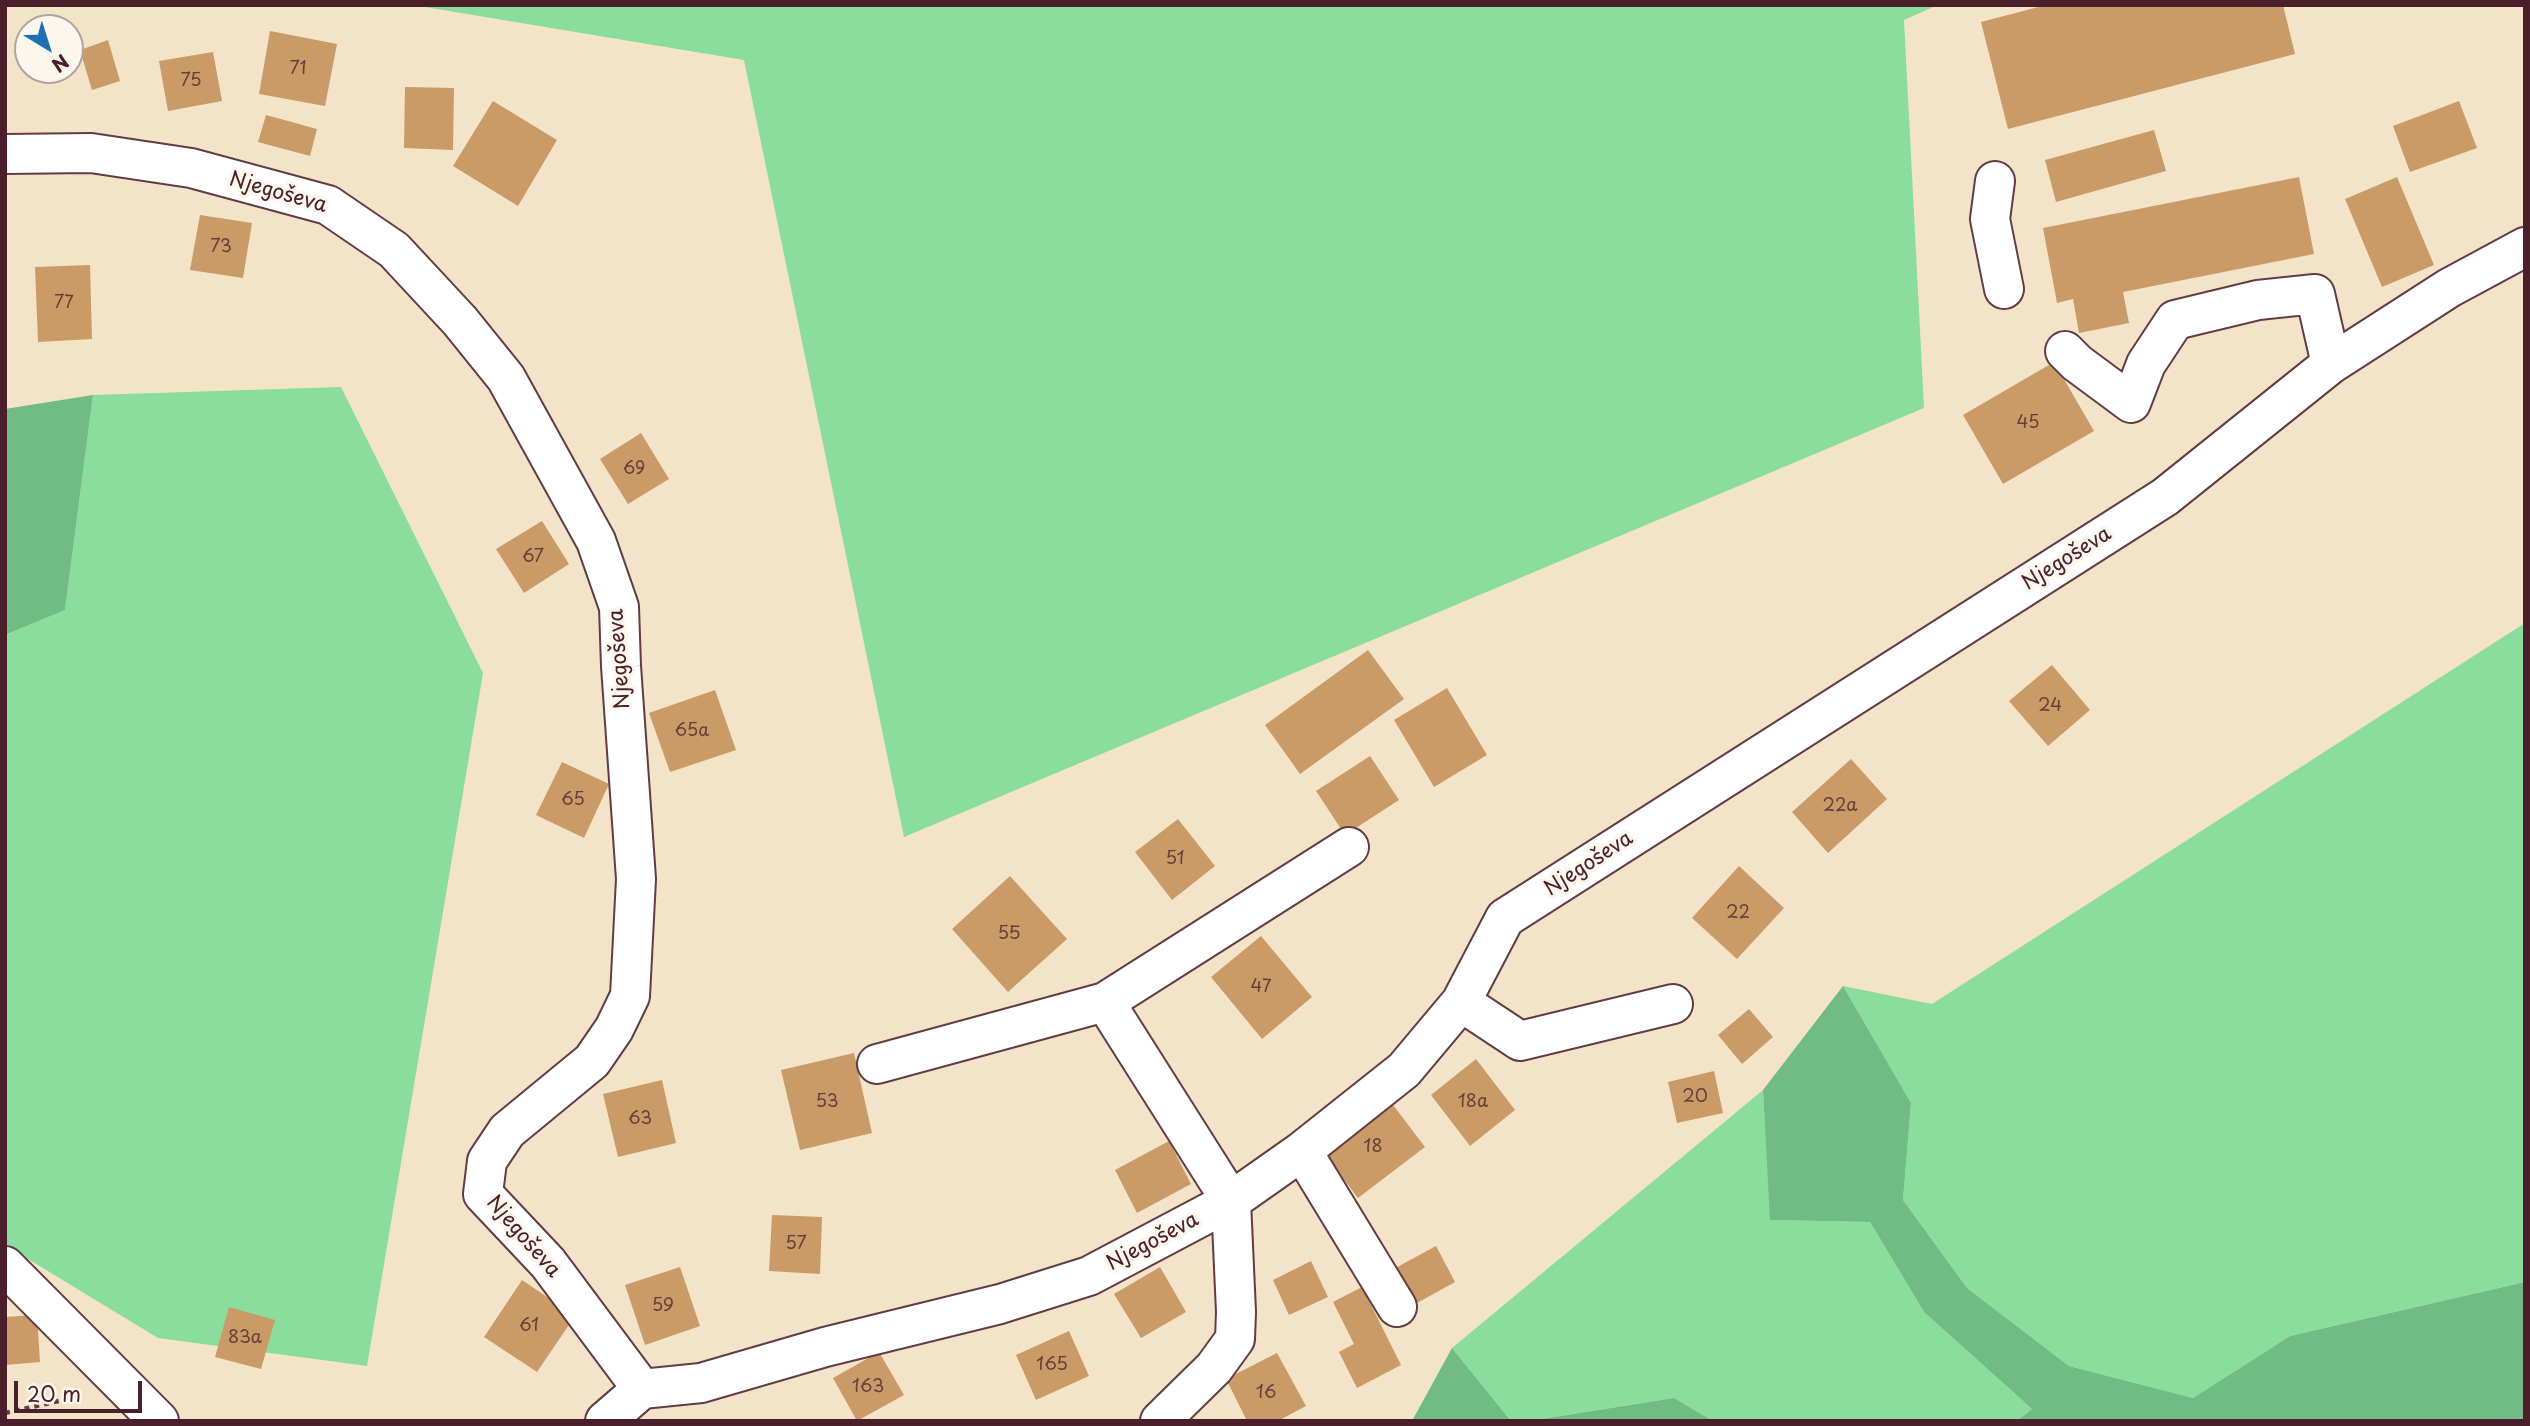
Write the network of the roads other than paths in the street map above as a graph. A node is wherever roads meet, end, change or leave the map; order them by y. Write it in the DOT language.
graph roads {
  1 [pos="5,154"];
  2 [pos="1995,181"];
  3 [pos="2525,247"];
  4 [pos="2004,289"];
  5 [pos="2065,351"];
  6 [pos="2330,364"];
  7 [pos="1349,847"];
  8 [pos="1105,1002"];
  9 [pos="1461,1002"];
  10 [pos="1673,1004"];
  11 [pos="877,1064"];
  12 [pos="1302,1151"];
  13 [pos="1231,1201"];
  14 [pos="5,1266"];
  15 [pos="1397,1307"];
  16 [pos="642,1389"];
  17 [pos="159,1421"];
  18 [pos="605,1421"];
  19 [pos="1160,1421"];
  1 -- 16 [label="street, Njegoševa"];
  2 -- 4 [label="street"];
  3 -- 6 [label="street, Njegoševa"];
  5 -- 6 [label="street"];
  6 -- 9 [label="street, Njegoševa"];
  7 -- 8 [label="street"];
  8 -- 11 [label="street"];
  8 -- 13 [label="street"];
  9 -- 10 [label="street"];
  9 -- 12 [label="street, Njegoševa"];
  12 -- 13 [label="street, Njegoševa"];
  12 -- 15 [label="street"];
  13 -- 16 [label="street, Njegoševa"];
  13 -- 19 [label="street"];
  14 -- 17 [label="street"];
  16 -- 18 [label="street"];
}
